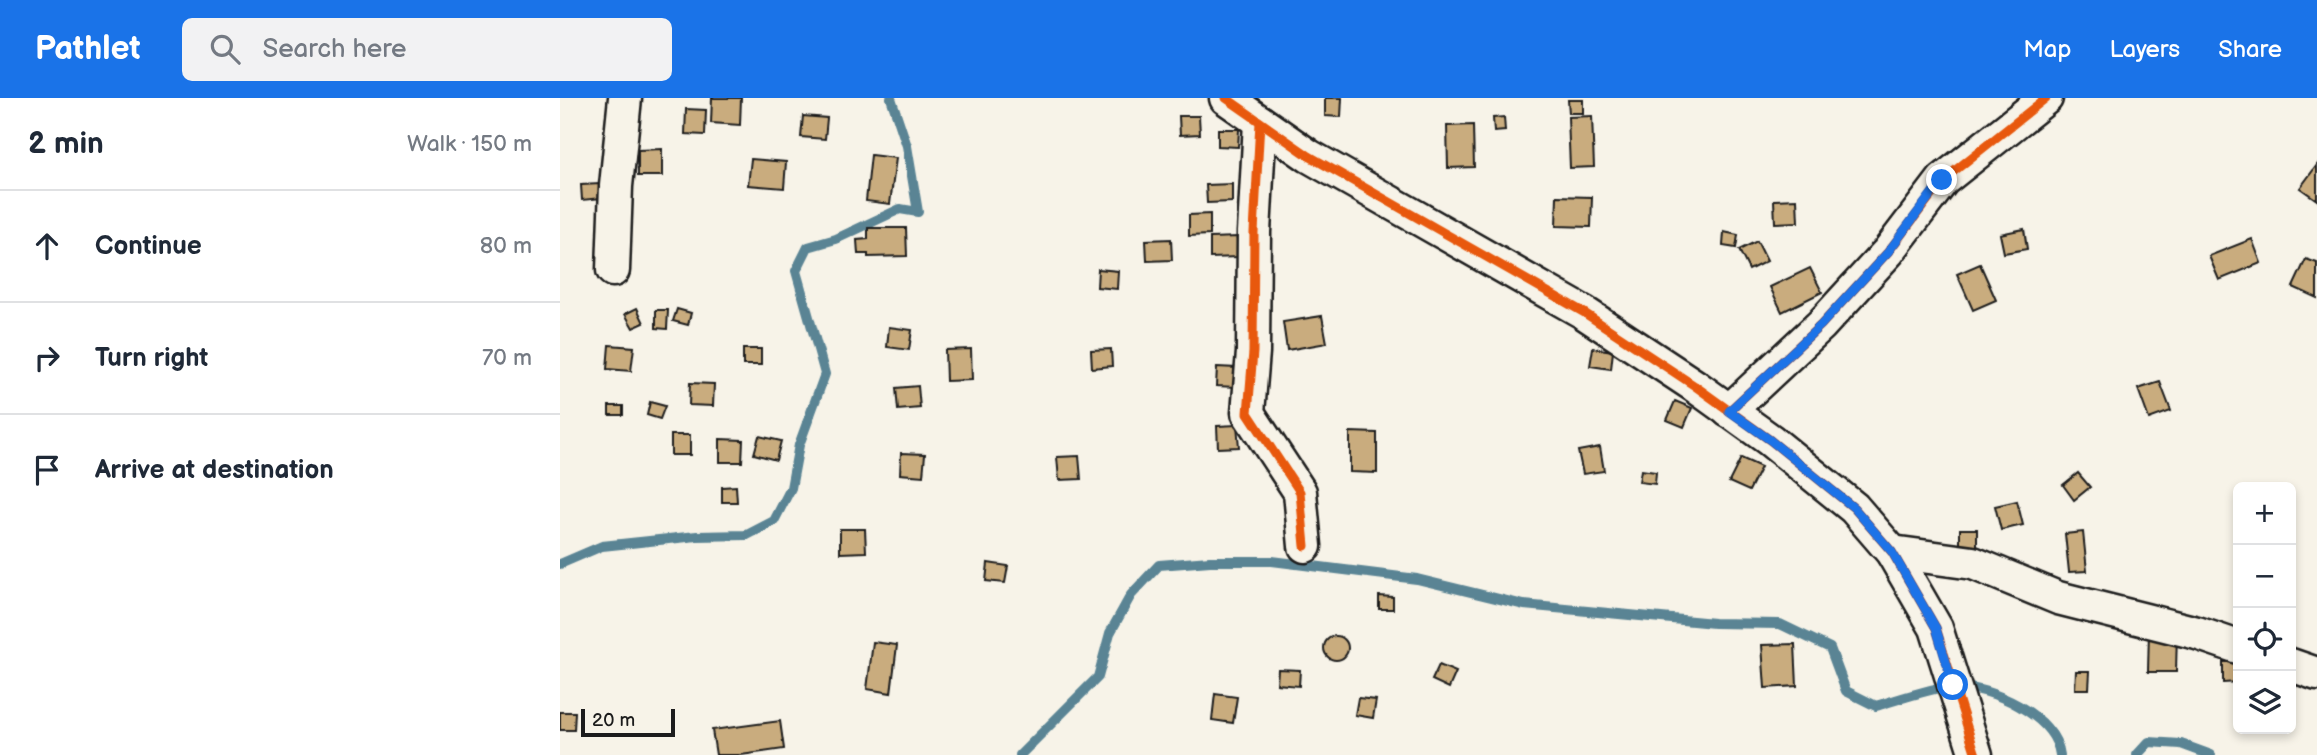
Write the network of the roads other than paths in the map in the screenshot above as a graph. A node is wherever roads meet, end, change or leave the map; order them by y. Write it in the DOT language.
graph roads {
  1 [pos="625,98"];
  2 [pos="1226,98"];
  3 [pos="2046,98"];
  4 [pos="1260,121"];
  5 [pos="612,270"];
  6 [pos="1729,411"];
  7 [pos="1305,546"];
  8 [pos="1892,552"];
  9 [pos="2233,645"];
  10 [pos="2296,667"];
  11 [pos="2317,674"];
  12 [pos="1976,755"];
  1 -- 5 [label="street"];
  2 -- 4 [label="street"];
  3 -- 6 [label="street"];
  4 -- 6 [label="street"];
  4 -- 7 [label="street"];
  6 -- 8 [label="street"];
  8 -- 9 [label="street"];
  8 -- 12 [label="street"];
  10 -- 11 [label="street"];
}
